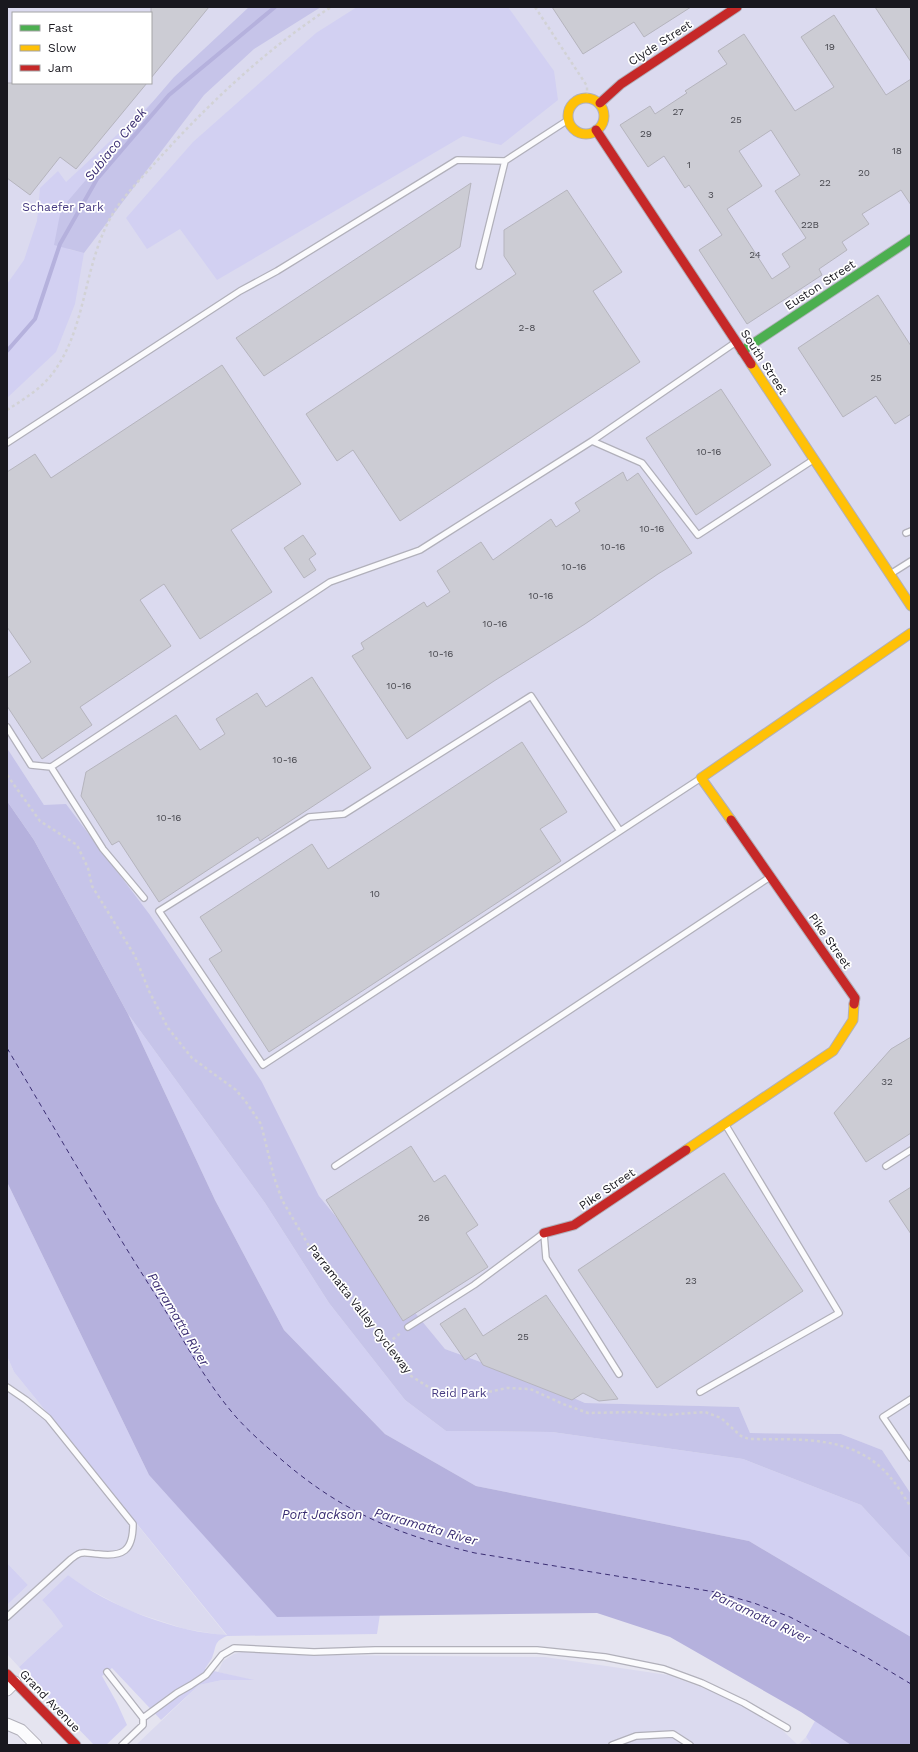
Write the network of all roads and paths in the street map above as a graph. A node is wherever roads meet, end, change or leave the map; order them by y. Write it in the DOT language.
graph roads {
  1 [pos="331,7"];
  2 [pos="535,7"];
  3 [pos="737,7"];
  4 [pos="587,97"];
  5 [pos="600,104"];
  6 [pos="568,120"];
  7 [pos="596,130"];
  8 [pos="505,161"];
  9 [pos="911,239"];
  10 [pos="479,266"];
  11 [pos="736,342"];
  12 [pos="742,351"];
  13 [pos="7,410"];
  14 [pos="592,441"];
  15 [pos="7,443"];
  16 [pos="813,460"];
  17 [pos="911,560"];
  18 [pos="890,575"];
  19 [pos="911,606"];
  20 [pos="911,633"];
  21 [pos="7,727"];
  22 [pos="51,767"];
  23 [pos="7,775"];
  24 [pos="701,778"];
  25 [pos="620,830"];
  26 [pos="770,877"];
  27 [pos="144,898"];
  28 [pos="725,1123"];
  29 [pos="911,1150"];
  30 [pos="335,1166"];
  31 [pos="886,1166"];
  32 [pos="544,1233"];
  33 [pos="408,1327"];
  34 [pos="388,1343"];
  35 [pos="619,1374"];
  36 [pos="7,1387"];
  37 [pos="700,1392"];
  38 [pos="911,1399"];
  39 [pos="911,1458"];
  40 [pos="911,1508"];
  41 [pos="7,1617"];
  42 [pos="106,1672"];
  43 [pos="10,1682"];
  44 [pos="143,1718"];
  45 [pos="7,1724"];
  46 [pos="787,1728"];
  47 [pos="36,1745"];
  48 [pos="76,1745"];
  49 [pos="122,1745"];
  50 [pos="612,1745"];
  51 [pos="690,1745"];
  1 -- 13 [label="path"];
  2 -- 4 [label="path"];
  3 -- 5 [label="street, Clyde Street"];
  4 -- 5 [label="street"];
  4 -- 6 [label="street"];
  5 -- 7 [label="street"];
  6 -- 7 [label="street"];
  6 -- 8 [label="lane"];
  7 -- 11 [label="street, South Street"];
  8 -- 10 [label="lane"];
  8 -- 15 [label="lane"];
  9 -- 12 [label="street, Euston Street"];
  11 -- 12 [label="street, South Street"];
  11 -- 14 [label="lane"];
  12 -- 16 [label="street, South Street"];
  14 -- 16 [label="lane"];
  14 -- 22 [label="lane"];
  16 -- 18 [label="street, South Street"];
  17 -- 18 [label="lane"];
  18 -- 19 [label="street, South Street"];
  20 -- 24 [label="street"];
  21 -- 22 [label="lane"];
  22 -- 27 [label="lane"];
  23 -- 34 [label="path, Parramatta Valley Cycleway"];
  24 -- 25 [label="lane"];
  24 -- 26 [label="street, Pike Street"];
  25 -- 25 [label="lane"];
  26 -- 28 [label="street, Pike Street"];
  26 -- 30 [label="lane"];
  28 -- 32 [label="street, Pike Street"];
  28 -- 37 [label="lane"];
  29 -- 31 [label="lane"];
  32 -- 33 [label="lane"];
  32 -- 35 [label="lane"];
  33 -- 34 [label="path"];
  34 -- 40 [label="path, Parramatta Valley Cycleway"];
  36 -- 41 [label="lane"];
  38 -- 39 [label="lane"];
  42 -- 44 [label="lane"];
  43 -- 48 [label="street, Grand Avenue"];
  44 -- 46 [label="lane"];
  44 -- 49 [label="lane"];
  45 -- 47 [label="street"];
  50 -- 51 [label="lane"];
}
